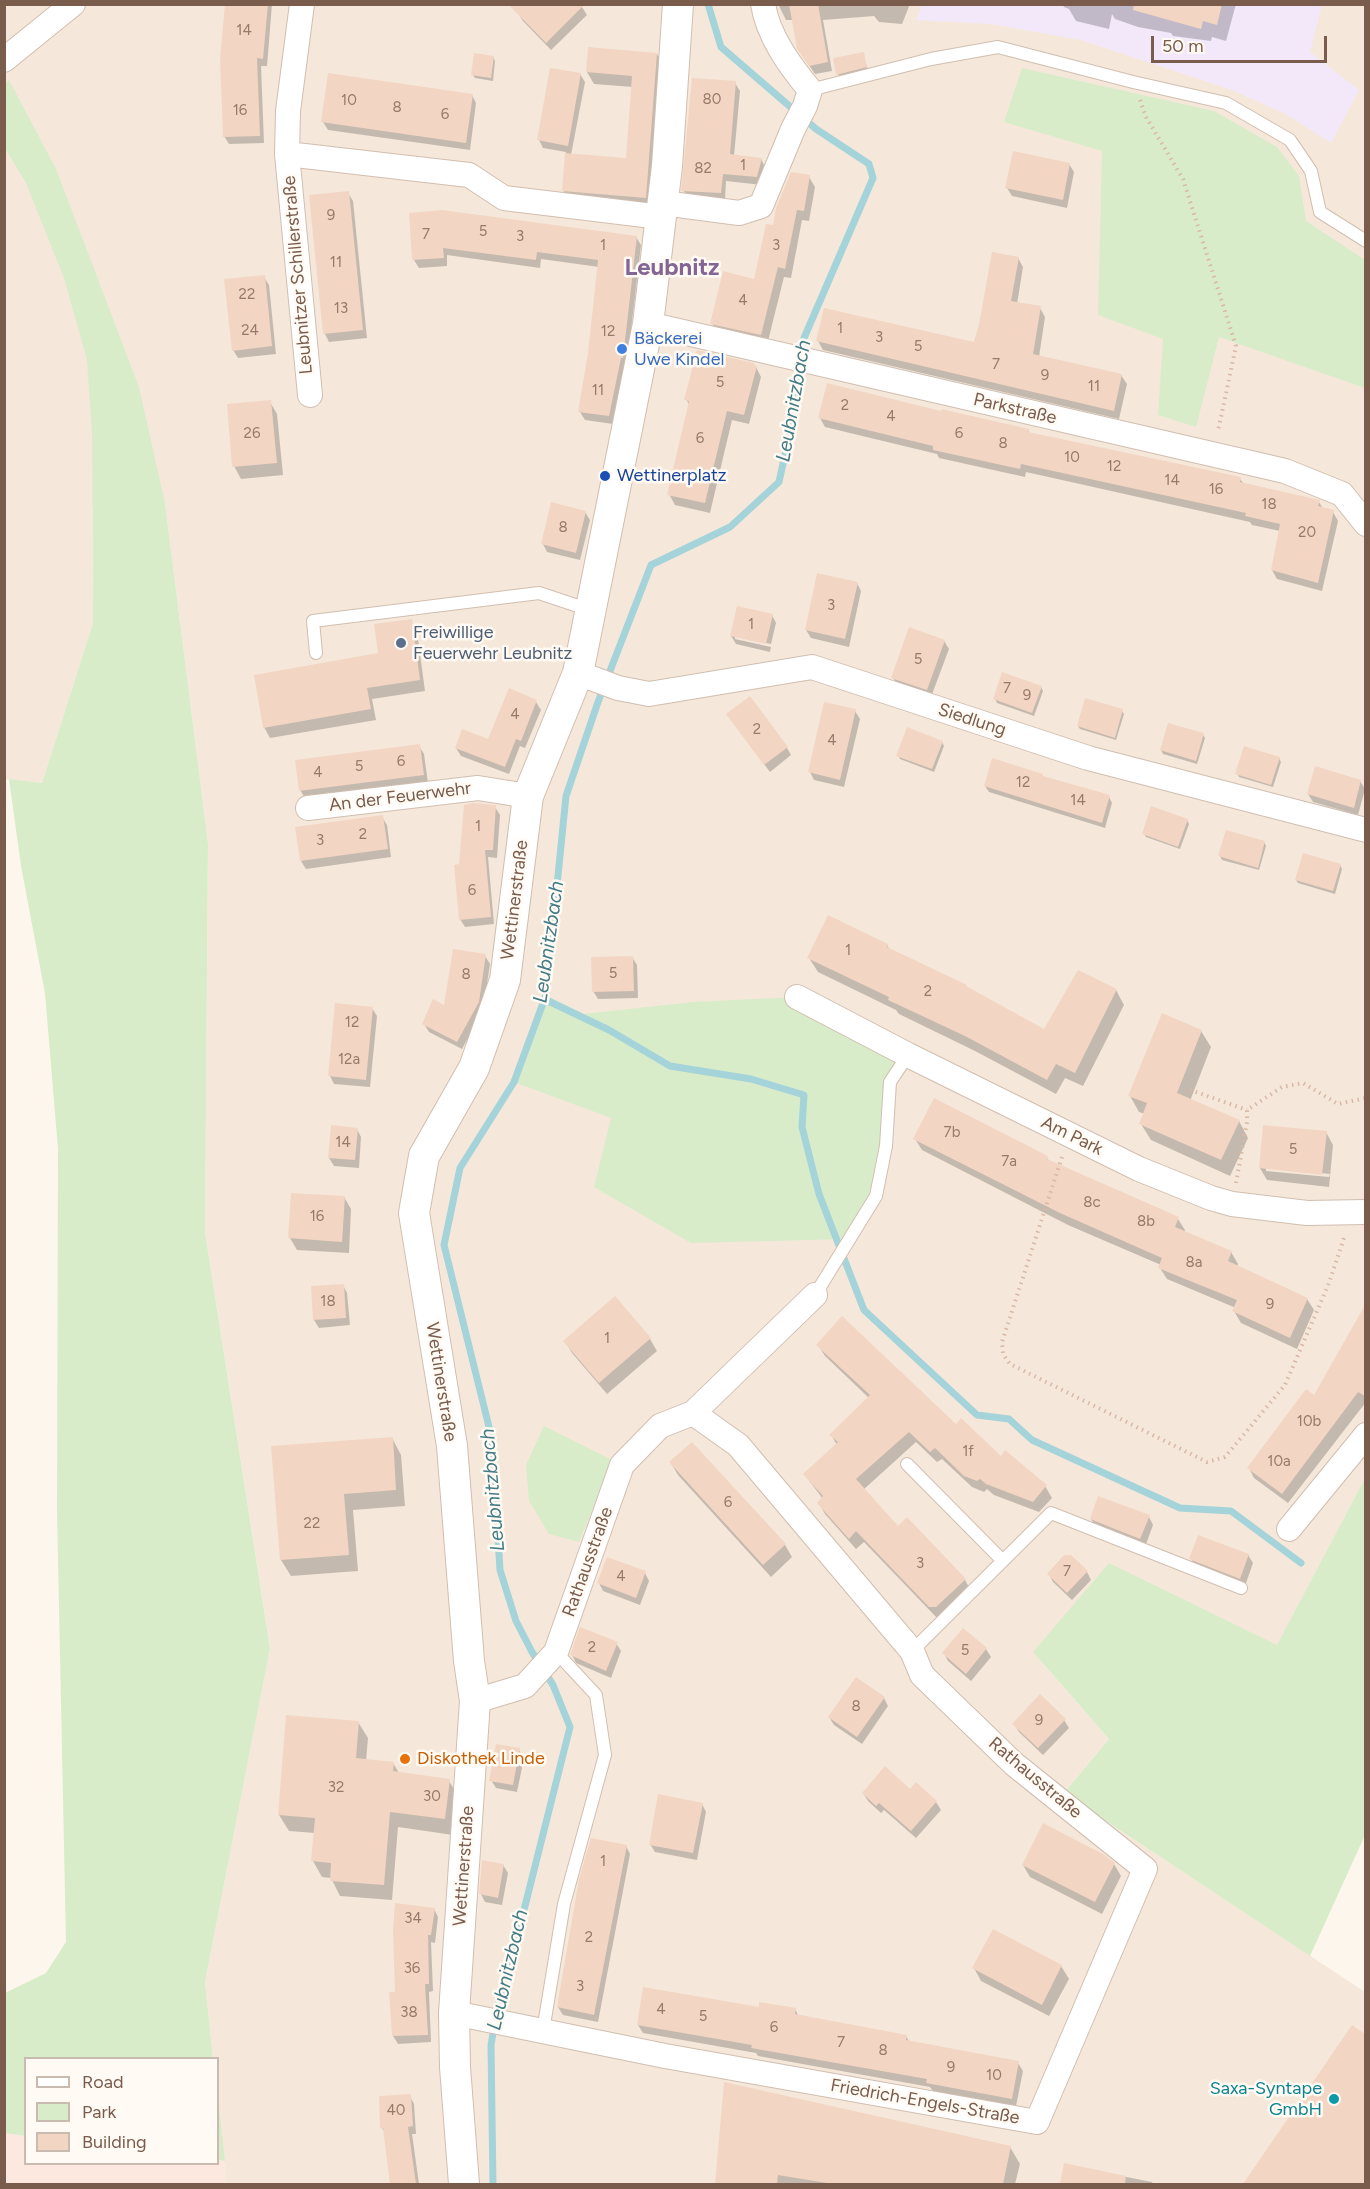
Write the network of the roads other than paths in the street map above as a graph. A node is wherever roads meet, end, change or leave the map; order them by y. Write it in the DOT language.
graph roads {
  1 [pos="73,4"];
  2 [pos="302,4"];
  3 [pos="678,4"];
  4 [pos="764,4"];
  5 [pos="7,51"];
  6 [pos="808,98"];
  7 [pos="286,154"];
  8 [pos="662,210"];
  9 [pos="1365,241"];
  10 [pos="648,324"];
  11 [pos="310,395"];
  12 [pos="1365,524"];
  13 [pos="590,610"];
  14 [pos="316,653"];
  15 [pos="585,675"];
  16 [pos="528,796"];
  17 [pos="308,808"];
  18 [pos="1365,830"];
  19 [pos="797,997"];
  20 [pos="908,1055"];
  21 [pos="1360,1212"];
  22 [pos="815,1295"];
  23 [pos="693,1413"];
  24 [pos="1365,1436"];
  25 [pos="907,1464"];
  26 [pos="1289,1529"];
  27 [pos="1003,1561"];
  28 [pos="1241,1588"];
  29 [pos="912,1651"];
  30 [pos="553,1655"];
  31 [pos="475,1701"];
  32 [pos="1145,1869"];
  33 [pos="468,2016"];
  34 [pos="543,2031"];
  35 [pos="464,2184"];
  1 -- 5 [label="street"];
  2 -- 7 [label="street, Leubnitzer Schillerstraße"];
  3 -- 8 [label="street"];
  4 -- 6 [label="street"];
  6 -- 8 [label="street"];
  6 -- 9 [label="lane"];
  7 -- 8 [label="street, Leubnitzer Schillerstraße"];
  7 -- 11 [label="street, Leubnitzer Schillerstraße"];
  8 -- 10 [label="street"];
  10 -- 12 [label="street, Parkstraße"];
  10 -- 13 [label="street"];
  13 -- 14 [label="lane"];
  13 -- 15 [label="street, Wettinerstraße"];
  15 -- 16 [label="street, Wettinerstraße"];
  15 -- 18 [label="street, Siedlung"];
  16 -- 17 [label="street, An der Feuerwehr"];
  16 -- 31 [label="street, Wettinerstraße"];
  19 -- 20 [label="street, Am Park"];
  20 -- 21 [label="street, Am Park"];
  20 -- 22 [label="lane"];
  22 -- 23 [label="street, Rathausstraße"];
  23 -- 29 [label="street, Rathausstraße"];
  23 -- 30 [label="street, Rathausstraße"];
  24 -- 26 [label="street"];
  25 -- 27 [label="lane"];
  27 -- 28 [label="lane"];
  27 -- 29 [label="lane"];
  29 -- 32 [label="street, Rathausstraße"];
  30 -- 31 [label="street, Rathausstraße"];
  30 -- 34 [label="lane"];
  31 -- 33 [label="street, Wettinerstraße"];
  32 -- 34 [label="street, Friedrich-Engels-Straße"];
  33 -- 34 [label="street, Friedrich-Engels-Straße"];
  33 -- 35 [label="street, Wettinerstraße"];
}
